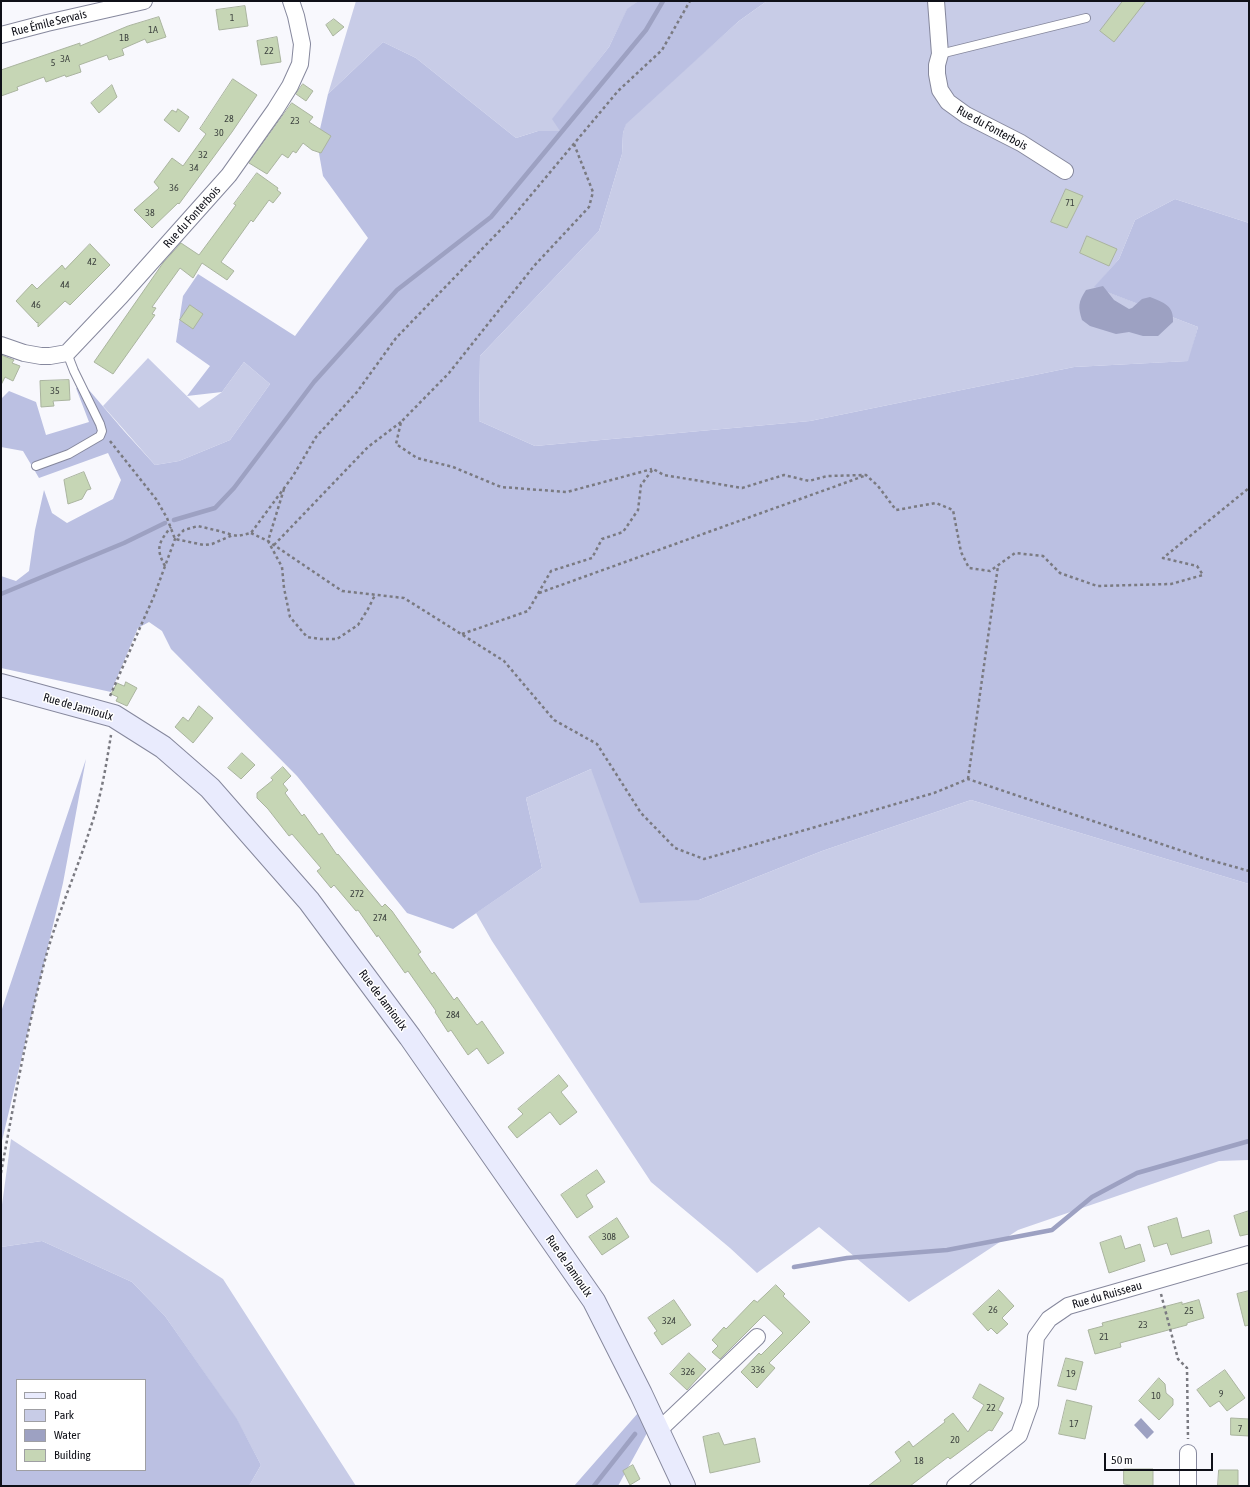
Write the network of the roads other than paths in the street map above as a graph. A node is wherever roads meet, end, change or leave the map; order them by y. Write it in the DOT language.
graph roads {
  1 [pos="144,1"];
  2 [pos="291,1"];
  3 [pos="936,1"];
  4 [pos="1086,18"];
  5 [pos="1,35"];
  6 [pos="940,54"];
  7 [pos="1065,170"];
  8 [pos="1,345"];
  9 [pos="67,353"];
  10 [pos="36,466"];
  11 [pos="1,685"];
  12 [pos="1249,1254"];
  13 [pos="757,1337"];
  14 [pos="658,1431"];
  15 [pos="1188,1453"];
  16 [pos="684,1486"];
  17 [pos="955,1486"];
  18 [pos="1188,1486"];
  1 -- 5 [label="street, Rue Émile Servais"];
  2 -- 9 [label="street, Rue du Fonterbois"];
  3 -- 6 [label="street, Rue du Fonterbois"];
  4 -- 6 [label="lane"];
  6 -- 7 [label="street, Rue du Fonterbois"];
  8 -- 9 [label="street"];
  9 -- 10 [label="lane"];
  11 -- 14 [label="street, Rue de Jamioulx"];
  12 -- 17 [label="street, Rue du Ruisseau"];
  13 -- 14 [label="street"];
  14 -- 16 [label="street, Rue de Jamioulx"];
  15 -- 18 [label="street"];
}
